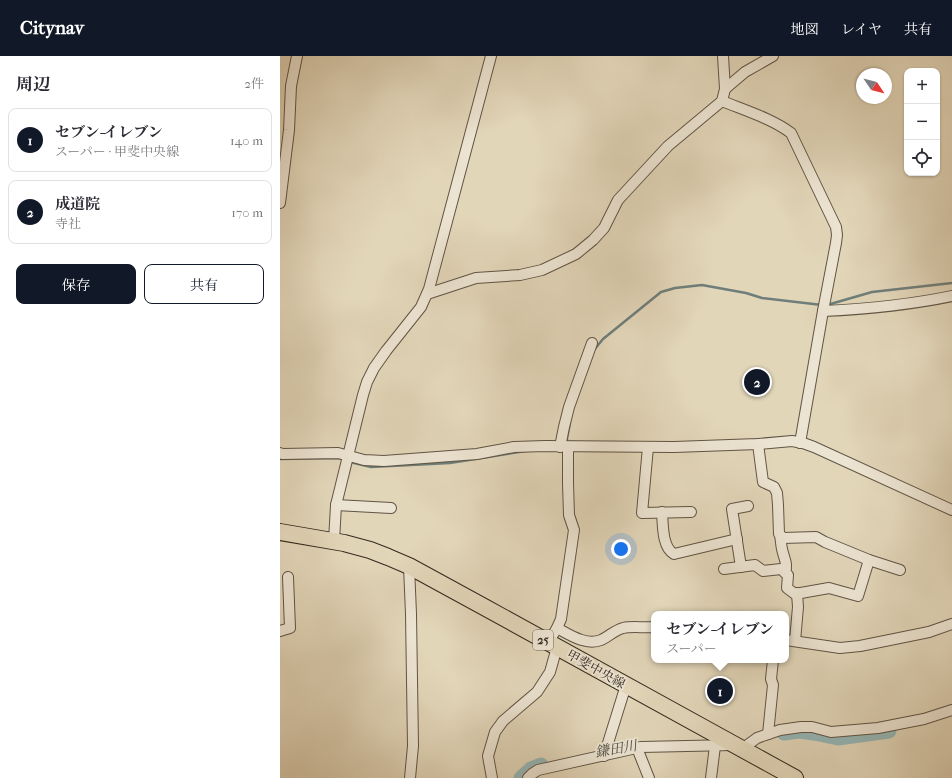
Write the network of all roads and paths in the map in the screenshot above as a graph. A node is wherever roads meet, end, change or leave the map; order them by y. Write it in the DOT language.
graph roads {
  1 [pos="297,56"];
  2 [pos="491,56"];
  3 [pos="723,56"];
  4 [pos="773,56"];
  5 [pos="725,89"];
  6 [pos="722,101"];
  7 [pos="285,121"];
  8 [pos="280,203"];
  9 [pos="427,294"];
  10 [pos="952,296"];
  11 [pos="823,312"];
  12 [pos="592,342"];
  13 [pos="800,442"];
  14 [pos="758,444"];
  15 [pos="564,447"];
  16 [pos="648,447"];
  17 [pos="280,453"];
  18 [pos="349,456"];
  19 [pos="336,505"];
  20 [pos="748,506"];
  21 [pos="391,508"];
  22 [pos="952,510"];
  23 [pos="662,512"];
  24 [pos="691,512"];
  25 [pos="280,533"];
  26 [pos="780,535"];
  27 [pos="737,539"];
  28 [pos="334,541"];
  29 [pos="869,560"];
  30 [pos="409,566"];
  31 [pos="741,567"];
  32 [pos="724,569"];
  33 [pos="900,570"];
  34 [pos="785,573"];
  35 [pos="288,577"];
  36 [pos="797,593"];
  37 [pos="952,624"];
  38 [pos="651,627"];
  39 [pos="557,628"];
  40 [pos="280,631"];
  41 [pos="791,640"];
  42 [pos="553,645"];
  43 [pos="773,663"];
  44 [pos="626,685"];
  45 [pos="952,710"];
  46 [pos="768,734"];
  47 [pos="715,746"];
  48 [pos="739,747"];
  49 [pos="637,748"];
  50 [pos="604,756"];
  51 [pos="785,776"];
  52 [pos="410,778"];
  53 [pos="492,778"];
  54 [pos="528,778"];
  55 [pos="649,778"];
  56 [pos="711,778"];
  1 -- 7 [label="street"];
  2 -- 9 [label="street"];
  3 -- 5 [label="street"];
  4 -- 5 [label="street"];
  5 -- 6 [label="street"];
  6 -- 9 [label="street"];
  6 -- 11 [label="street"];
  7 -- 8 [label="street"];
  9 -- 18 [label="street"];
  10 -- 11 [label="street"];
  11 -- 13 [label="street"];
  12 -- 15 [label="street"];
  13 -- 14 [label="street"];
  13 -- 22 [label="street"];
  14 -- 16 [label="street"];
  14 -- 26 [label="street"];
  15 -- 16 [label="street"];
  15 -- 18 [label="street"];
  15 -- 39 [label="street"];
  16 -- 23 [label="street"];
  17 -- 18 [label="street"];
  18 -- 19 [label="street"];
  19 -- 21 [label="street"];
  19 -- 28 [label="street"];
  20 -- 27 [label="street"];
  23 -- 24 [label="street"];
  23 -- 27 [label="street"];
  25 -- 28 [label="main road, 甲斐中央線 / 25"];
  26 -- 29 [label="street"];
  26 -- 34 [label="street"];
  27 -- 31 [label="street"];
  28 -- 30 [label="main road, 甲斐中央線 / 25"];
  29 -- 33 [label="street"];
  29 -- 36 [label="street"];
  30 -- 42 [label="main road, 甲斐中央線 / 25"];
  30 -- 52 [label="street"];
  31 -- 32 [label="street"];
  31 -- 34 [label="street"];
  34 -- 36 [label="street"];
  35 -- 40 [label="street"];
  36 -- 41 [label="street"];
  37 -- 41 [label="street"];
  38 -- 39 [label="street"];
  39 -- 42 [label="street"];
  42 -- 44 [label="main road, 甲斐中央線 / 25"];
  42 -- 53 [label="street"];
  43 -- 46 [label="street"];
  44 -- 48 [label="main road, 甲斐中央線 / 25"];
  44 -- 50 [label="street"];
  45 -- 46 [label="street"];
  46 -- 48 [label="street"];
  47 -- 48 [label="street"];
  47 -- 49 [label="street"];
  47 -- 56 [label="street"];
  48 -- 51 [label="main road, 甲斐中央線 / 25"];
  49 -- 50 [label="street"];
  49 -- 55 [label="street"];
  50 -- 54 [label="street"];
}
